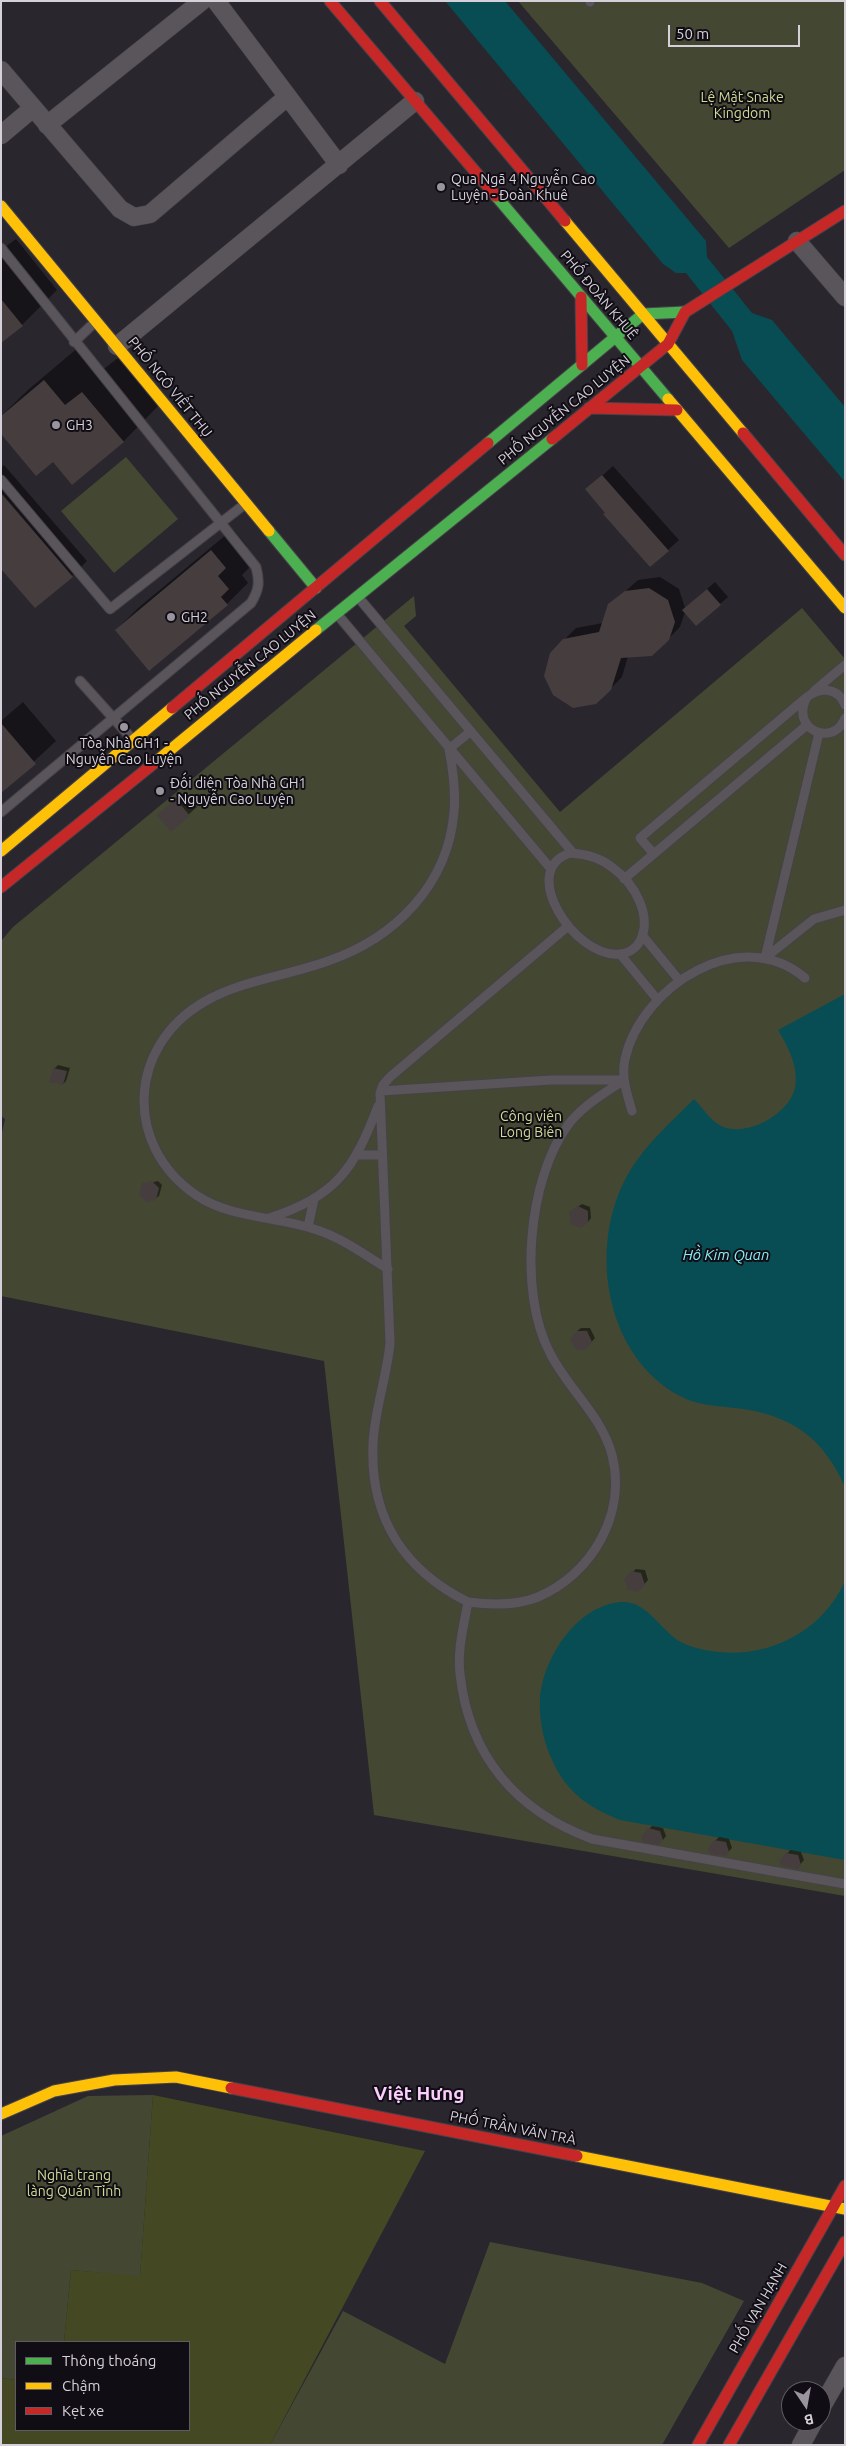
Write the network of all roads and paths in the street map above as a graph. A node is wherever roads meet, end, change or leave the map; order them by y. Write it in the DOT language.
graph roads {
  1 [pos="202,1"];
  2 [pos="216,1"];
  3 [pos="330,1"];
  4 [pos="380,1"];
  5 [pos="1,70"];
  6 [pos="287,97"];
  7 [pos="415,102"];
  8 [pos="33,108"];
  9 [pos="47,125"];
  10 [pos="1,135"];
  11 [pos="339,165"];
  12 [pos="1,206"];
  13 [pos="845,211"];
  14 [pos="797,241"];
  15 [pos="1,248"];
  16 [pos="581,297"];
  17 [pos="845,298"];
  18 [pos="688,310"];
  19 [pos="643,314"];
  20 [pos="96,321"];
  21 [pos="615,338"];
  22 [pos="74,342"];
  23 [pos="668,344"];
  24 [pos="117,346"];
  25 [pos="582,365"];
  26 [pos="640,367"];
  27 [pos="589,408"];
  28 [pos="677,410"];
  29 [pos="1,480"];
  30 [pos="246,504"];
  31 [pos="219,523"];
  32 [pos="845,555"];
  33 [pos="316,588"];
  34 [pos="358,596"];
  35 [pos="845,608"];
  36 [pos="336,614"];
  37 [pos="845,665"];
  38 [pos="80,681"];
  39 [pos="810,695"];
  40 [pos="845,705"];
  41 [pos="112,717"];
  42 [pos="845,718"];
  43 [pos="807,725"];
  44 [pos="471,731"];
  45 [pos="819,733"];
  46 [pos="133,741"];
  47 [pos="450,749"];
  48 [pos="1,812"];
  49 [pos="1,851"];
  50 [pos="573,853"];
  51 [pos="654,854"];
  52 [pos="551,869"];
  53 [pos="624,879"];
  54 [pos="1,887"];
  55 [pos="845,910"];
  56 [pos="567,927"];
  57 [pos="643,936"];
  58 [pos="620,954"];
  59 [pos="765,958"];
  60 [pos="805,978"];
  61 [pos="679,980"];
  62 [pos="657,999"];
  63 [pos="624,1080"];
  64 [pos="381,1091"];
  65 [pos="380,1101"];
  66 [pos="632,1112"];
  67 [pos="357,1155"];
  68 [pos="382,1155"];
  69 [pos="314,1199"];
  70 [pos="267,1218"];
  71 [pos="308,1227"];
  72 [pos="388,1269"];
  73 [pos="468,1602"];
  74 [pos="845,1884"];
  75 [pos="1,2114"];
  76 [pos="845,2186"];
  77 [pos="832,2207"];
  78 [pos="845,2209"];
  79 [pos="845,2242"];
  80 [pos="845,2366"];
  81 [pos="831,2390"];
  82 [pos="809,2431"];
  83 [pos="698,2445"];
  84 [pos="729,2445"];
  85 [pos="801,2445"];
  1 -- 9 [label="street"];
  2 -- 6 [label="street"];
  3 -- 7 [label="street, PHỐ ĐOÀN KHUÊ"];
  4 -- 19 [label="street, PHỐ ĐOÀN KHUÊ"];
  5 -- 8 [label="street"];
  6 -- 9 [label="street"];
  6 -- 11 [label="street"];
  7 -- 11 [label="street"];
  7 -- 16 [label="street, PHỐ ĐOÀN KHUÊ"];
  8 -- 9 [label="street"];
  8 -- 10 [label="street"];
  11 -- 24 [label="street"];
  12 -- 20 [label="street, PHỐ NGÔ VIẾT THỤ"];
  13 -- 14 [label="street"];
  14 -- 17 [label="street"];
  14 -- 18 [label="street"];
  15 -- 22 [label="lane"];
  16 -- 21 [label="street, PHỐ ĐOÀN KHUÊ"];
  16 -- 25 [label="street"];
  18 -- 19 [label="street"];
  18 -- 23 [label="street, PHỐ NGUYỄN CAO LUYỆN"];
  19 -- 21 [label="street, PHỐ NGUYỄN CAO LUYỆN"];
  19 -- 23 [label="street, PHỐ ĐOÀN KHUÊ"];
  20 -- 22 [label="lane"];
  20 -- 24 [label="street, PHỐ NGÔ VIẾT THỤ"];
  21 -- 25 [label="street, PHỐ NGUYỄN CAO LUYỆN"];
  21 -- 26 [label="street, PHỐ ĐOÀN KHUÊ"];
  22 -- 31 [label="lane"];
  23 -- 26 [label="street, PHỐ NGUYỄN CAO LUYỆN"];
  23 -- 32 [label="street, PHỐ ĐOÀN KHUÊ"];
  24 -- 30 [label="street, PHỐ NGÔ VIẾT THỤ"];
  25 -- 33 [label="street, PHỐ NGUYỄN CAO LUYỆN"];
  26 -- 27 [label="street, PHỐ NGUYỄN CAO LUYỆN"];
  26 -- 28 [label="street, PHỐ ĐOÀN KHUÊ"];
  27 -- 28 [label="street"];
  27 -- 34 [label="street, PHỐ NGUYỄN CAO LUYỆN"];
  28 -- 35 [label="street, PHỐ ĐOÀN KHUÊ"];
  29 -- 31 [label="lane"];
  30 -- 31 [label="lane"];
  30 -- 33 [label="street, PHỐ NGÔ VIẾT THỤ"];
  31 -- 41 [label="lane"];
  33 -- 46 [label="street, PHỐ NGUYỄN CAO LUYỆN"];
  34 -- 36 [label="street, PHỐ NGUYỄN CAO LUYỆN"];
  34 -- 44 [label="lane"];
  36 -- 47 [label="lane"];
  36 -- 54 [label="street, PHỐ NGUYỄN CAO LUYỆN"];
  37 -- 39 [label="lane"];
  38 -- 41 [label="lane"];
  39 -- 40 [label="lane"];
  39 -- 43 [label="lane"];
  39 -- 51 [label="lane"];
  41 -- 46 [label="lane"];
  41 -- 48 [label="lane"];
  42 -- 45 [label="lane"];
  43 -- 45 [label="lane"];
  43 -- 51 [label="lane"];
  44 -- 47 [label="lane"];
  44 -- 50 [label="lane"];
  45 -- 59 [label="lane"];
  46 -- 49 [label="street, PHỐ NGUYỄN CAO LUYỆN"];
  47 -- 52 [label="lane"];
  47 -- 70 [label="lane"];
  50 -- 52 [label="lane"];
  50 -- 53 [label="lane"];
  51 -- 53 [label="lane"];
  52 -- 56 [label="lane"];
  53 -- 57 [label="lane"];
  55 -- 59 [label="lane"];
  56 -- 58 [label="lane"];
  56 -- 64 [label="lane"];
  57 -- 58 [label="lane"];
  57 -- 61 [label="lane"];
  58 -- 62 [label="lane"];
  59 -- 60 [label="lane"];
  59 -- 61 [label="lane"];
  61 -- 62 [label="lane"];
  62 -- 63 [label="lane"];
  63 -- 64 [label="lane"];
  63 -- 66 [label="lane"];
  63 -- 73 [label="lane"];
  64 -- 65 [label="lane"];
  65 -- 67 [label="lane"];
  65 -- 68 [label="lane"];
  67 -- 68 [label="lane"];
  67 -- 69 [label="lane"];
  68 -- 72 [label="lane"];
  69 -- 70 [label="lane"];
  69 -- 71 [label="lane"];
  70 -- 71 [label="lane"];
  71 -- 72 [label="lane"];
  72 -- 73 [label="lane"];
  73 -- 74 [label="lane"];
  75 -- 77 [label="street, PHỐ TRẦN VĂN TRÀ"];
  76 -- 77 [label="street, PHỐ VẠN HẠNH"];
  77 -- 78 [label="street, PHỐ TRẦN VĂN TRÀ"];
  77 -- 83 [label="street, PHỐ VẠN HẠNH"];
  79 -- 84 [label="street"];
  80 -- 81 [label="street"];
  82 -- 85 [label="street"];
}
